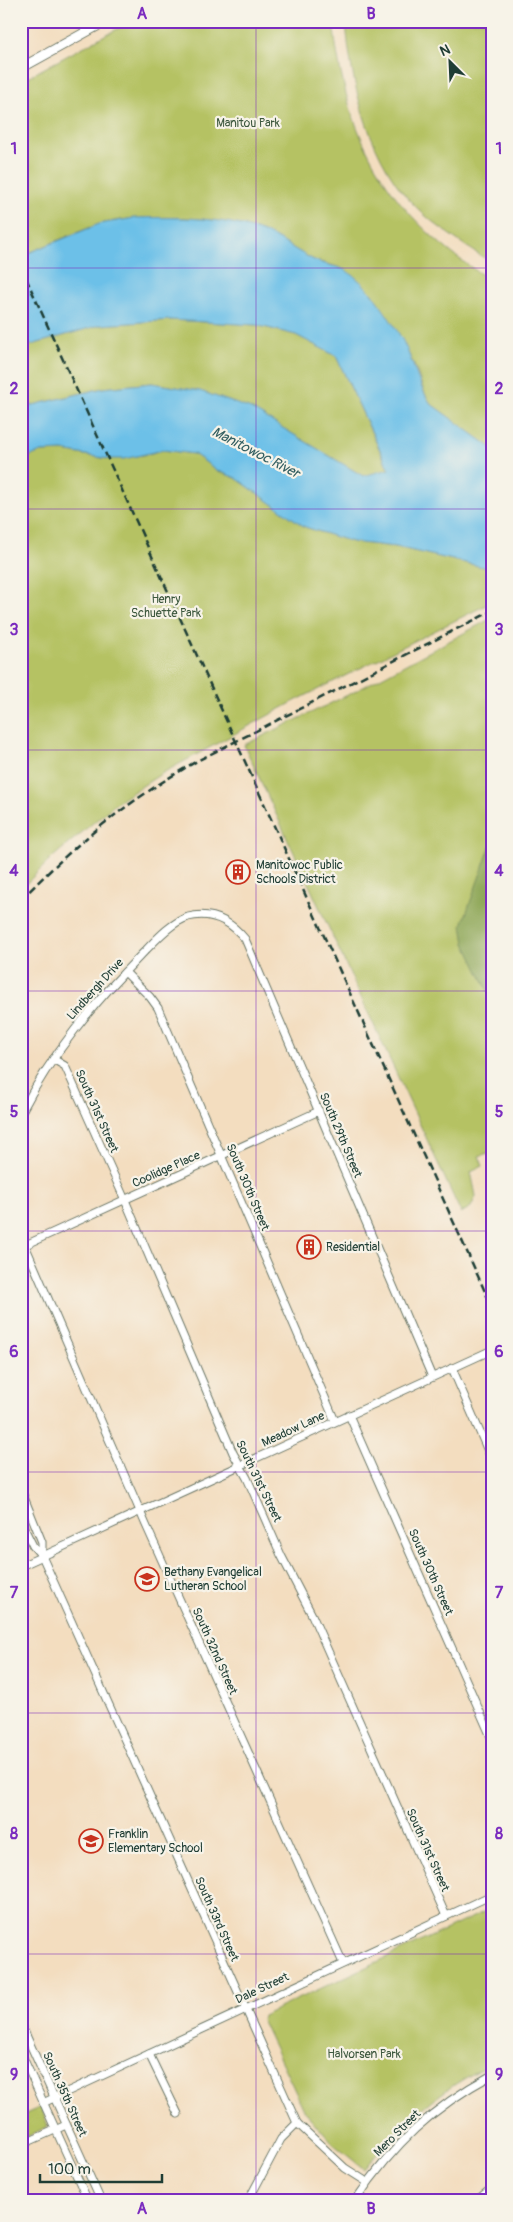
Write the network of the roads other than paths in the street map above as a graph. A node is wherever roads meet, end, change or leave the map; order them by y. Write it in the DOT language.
graph roads {
  1 [pos="106,21"];
  2 [pos="21,68"];
  3 [pos="214,917"];
  4 [pos="125,972"];
  5 [pos="53,1058"];
  6 [pos="319,1111"];
  7 [pos="21,1113"];
  8 [pos="222,1156"];
  9 [pos="124,1200"];
  10 [pos="21,1236"];
  11 [pos="24,1246"];
  12 [pos="492,1350"];
  13 [pos="452,1368"];
  14 [pos="432,1377"];
  15 [pos="349,1415"];
  16 [pos="336,1421"];
  17 [pos="492,1460"];
  18 [pos="239,1466"];
  19 [pos="21,1490"];
  20 [pos="141,1512"];
  21 [pos="21,1522"];
  22 [pos="42,1556"];
  23 [pos="21,1566"];
  24 [pos="492,1739"];
  25 [pos="492,1895"];
  26 [pos="446,1916"];
  27 [pos="343,1964"];
  28 [pos="244,2008"];
  29 [pos="21,2024"];
  30 [pos="21,2054"];
  31 [pos="149,2054"];
  32 [pos="492,2075"];
  33 [pos="54,2097"];
  34 [pos="43,2102"];
  35 [pos="178,2114"];
  36 [pos="66,2124"];
  37 [pos="297,2124"];
  38 [pos="55,2129"];
  39 [pos="21,2145"];
  40 [pos="367,2182"];
  41 [pos="492,2188"];
  42 [pos="88,2201"];
  43 [pos="101,2201"];
  44 [pos="248,2201"];
  45 [pos="355,2201"];
  46 [pos="476,2201"];
  1 -- 2 [label="street"];
  3 -- 4 [label="street, Lindbergh Drive"];
  3 -- 6 [label="street, South 29th Street"];
  4 -- 5 [label="street, Lindbergh Drive"];
  4 -- 8 [label="street, South 30th Street"];
  5 -- 7 [label="street, Lindbergh Drive"];
  5 -- 9 [label="street, South 31st Street"];
  6 -- 8 [label="street, Coolidge Place"];
  6 -- 14 [label="street, South 29th Street"];
  8 -- 9 [label="street, Coolidge Place"];
  8 -- 16 [label="street, South 30th Street"];
  9 -- 11 [label="street, Coolidge Place"];
  9 -- 18 [label="street, South 31st Street"];
  10 -- 11 [label="street, South 32nd Street"];
  11 -- 20 [label="street, South 32nd Street"];
  12 -- 13 [label="street, Meadow Lane"];
  13 -- 14 [label="street, Meadow Lane"];
  13 -- 17 [label="street"];
  14 -- 15 [label="street, Meadow Lane"];
  15 -- 16 [label="street, Meadow Lane"];
  15 -- 24 [label="street, South 30th Street"];
  16 -- 18 [label="street, Meadow Lane"];
  18 -- 20 [label="street, Meadow Lane"];
  18 -- 26 [label="street, South 31st Street"];
  19 -- 22 [label="street"];
  20 -- 22 [label="street, Meadow Lane"];
  20 -- 27 [label="street, South 32nd Street"];
  21 -- 22 [label="street"];
  22 -- 23 [label="street, Meadow Lane"];
  22 -- 28 [label="street, South 33rd Street"];
  25 -- 26 [label="street, Dale Street"];
  26 -- 27 [label="street, Dale Street"];
  27 -- 28 [label="street, Dale Street"];
  28 -- 31 [label="street, Dale Street"];
  28 -- 37 [label="street, South 33rd Street"];
  29 -- 33 [label="street, South 35th Street"];
  30 -- 34 [label="street, South 35th Street"];
  31 -- 33 [label="street, Dale Street"];
  31 -- 35 [label="street"];
  32 -- 40 [label="street, Mero Street"];
  33 -- 34 [label="street, Dale Street"];
  33 -- 36 [label="street, South 35th Street"];
  34 -- 38 [label="street, South 35th Street"];
  36 -- 38 [label="street"];
  36 -- 43 [label="street, South 35th Street"];
  37 -- 40 [label="street, South 33rd Street"];
  37 -- 44 [label="street"];
  38 -- 39 [label="street"];
  38 -- 42 [label="street, South 35th Street"];
  40 -- 45 [label="street, Mero Street"];
  41 -- 46 [label="street"];
}
